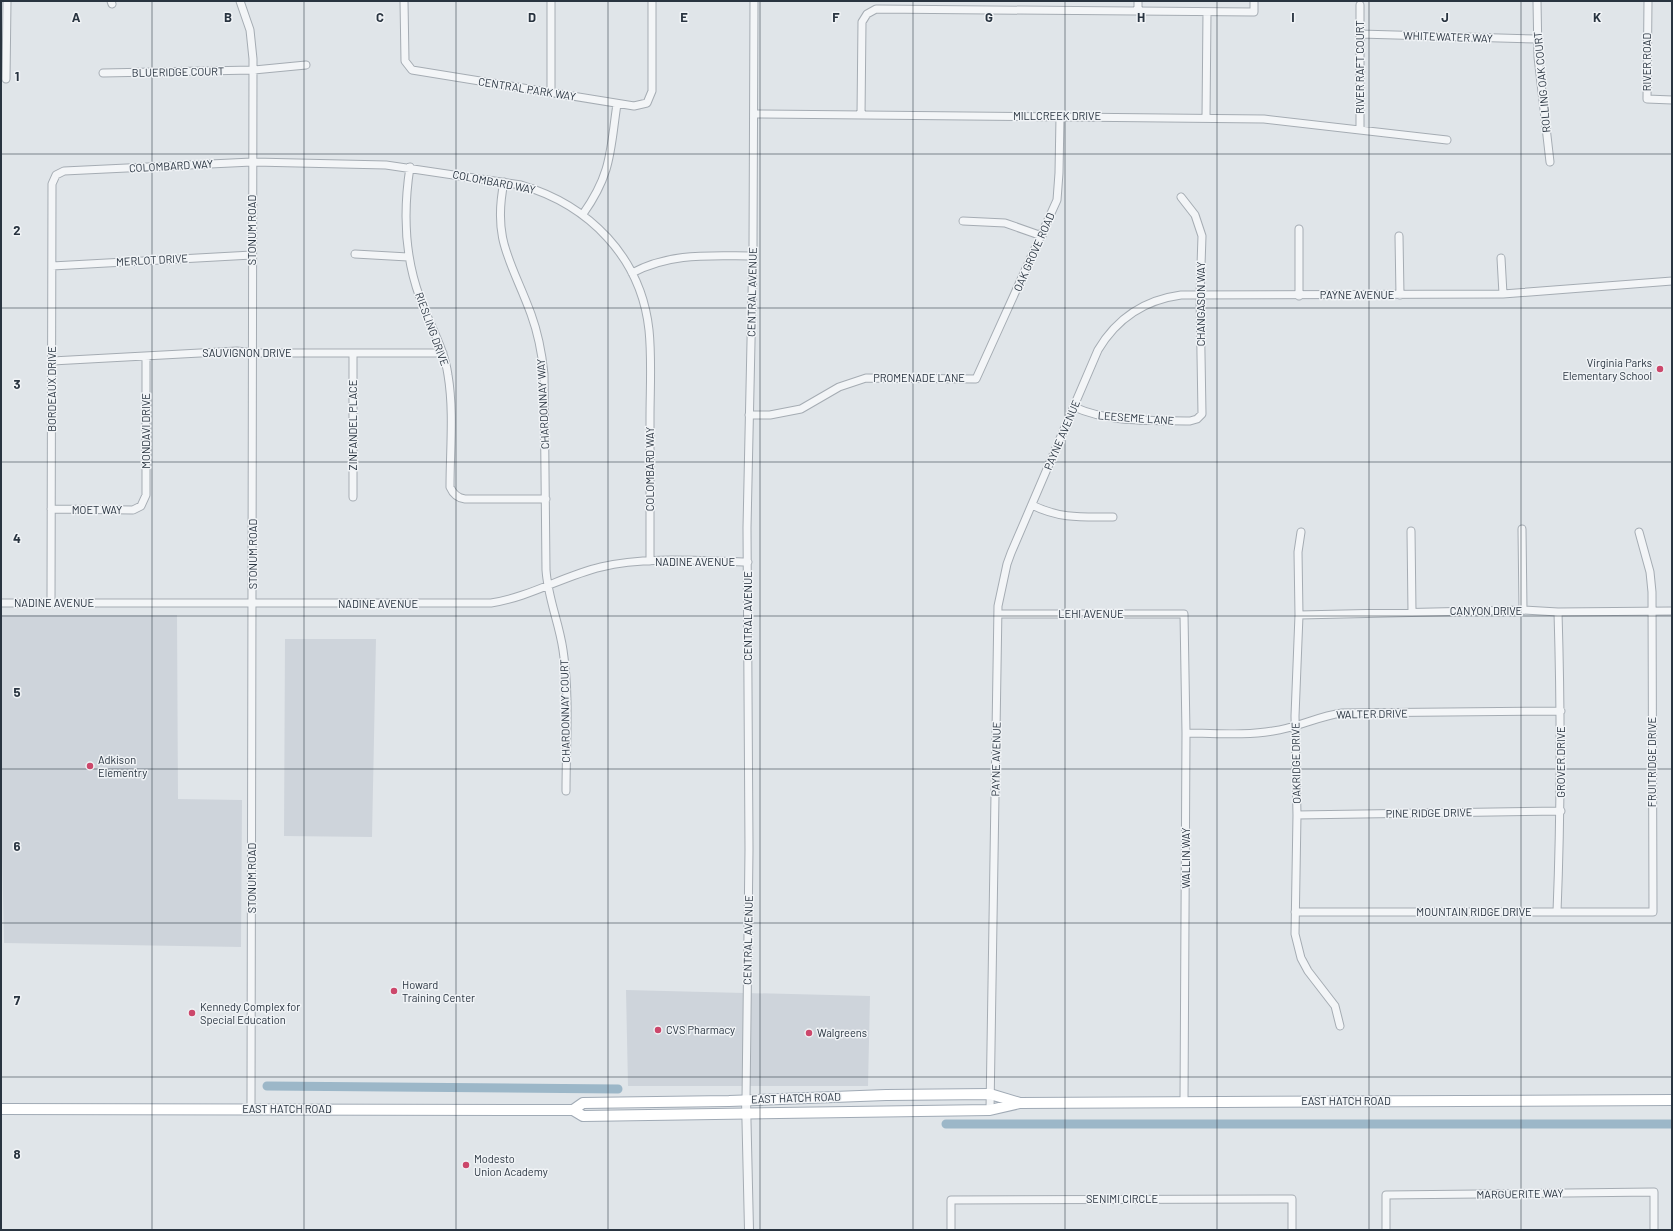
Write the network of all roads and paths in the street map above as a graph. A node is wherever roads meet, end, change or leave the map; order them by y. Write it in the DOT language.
graph roads {
  1 [pos="7,1"];
  2 [pos="240,1"];
  3 [pos="404,1"];
  4 [pos="551,1"];
  5 [pos="652,1"];
  6 [pos="754,1"];
  7 [pos="1138,1"];
  8 [pos="1254,1"];
  9 [pos="1537,1"];
  10 [pos="1648,1"];
  11 [pos="1360,5"];
  12 [pos="1138,11"];
  13 [pos="1206,12"];
  14 [pos="1360,34"];
  15 [pos="1537,39"];
  16 [pos="306,65"];
  17 [pos="253,70"];
  18 [pos="103,73"];
  19 [pos="6,79"];
  20 [pos="551,93"];
  21 [pos="1672,100"];
  22 [pos="617,104"];
  23 [pos="754,114"];
  24 [pos="861,114"];
  25 [pos="1060,117"];
  26 [pos="1206,118"];
  27 [pos="1360,130"];
  28 [pos="1447,140"];
  29 [pos="252,162"];
  30 [pos="1550,162"];
  31 [pos="410,167"];
  32 [pos="56,175"];
  33 [pos="504,182"];
  34 [pos="1181,197"];
  35 [pos="583,214"];
  36 [pos="963,221"];
  37 [pos="1298,229"];
  38 [pos="1042,236"];
  39 [pos="1398,236"];
  40 [pos="355,254"];
  41 [pos="252,255"];
  42 [pos="753,256"];
  43 [pos="408,257"];
  44 [pos="1501,258"];
  45 [pos="52,266"];
  46 [pos="632,273"];
  47 [pos="1672,281"];
  48 [pos="1503,294"];
  49 [pos="1200,295"];
  50 [pos="1400,295"];
  51 [pos="1298,296"];
  52 [pos="252,353"];
  53 [pos="353,353"];
  54 [pos="443,353"];
  55 [pos="146,356"];
  56 [pos="52,361"];
  57 [pos="976,379"];
  58 [pos="1074,407"];
  59 [pos="749,416"];
  60 [pos="1200,417"];
  61 [pos="352,497"];
  62 [pos="546,499"];
  63 [pos="1032,505"];
  64 [pos="141,506"];
  65 [pos="51,510"];
  66 [pos="1113,517"];
  67 [pos="1522,529"];
  68 [pos="1411,531"];
  69 [pos="1302,532"];
  70 [pos="1639,532"];
  71 [pos="650,561"];
  72 [pos="748,562"];
  73 [pos="547,586"];
  74 [pos="1,603"];
  75 [pos="51,603"];
  76 [pos="253,604"];
  77 [pos="1523,610"];
  78 [pos="1672,611"];
  79 [pos="1412,612"];
  80 [pos="1558,612"];
  81 [pos="1651,612"];
  82 [pos="999,614"];
  83 [pos="1184,614"];
  84 [pos="1299,614"];
  85 [pos="1561,711"];
  86 [pos="1296,725"];
  87 [pos="1186,733"];
  88 [pos="566,791"];
  89 [pos="1561,811"];
  90 [pos="1297,815"];
  91 [pos="1295,912"];
  92 [pos="1557,912"];
  93 [pos="1653,912"];
  94 [pos="1340,1026"];
  95 [pos="990,1094"];
  96 [pos="746,1100"];
  97 [pos="1672,1100"];
  98 [pos="1184,1102"];
  99 [pos="1020,1103"];
  100 [pos="1,1109"];
  101 [pos="252,1109"];
  102 [pos="573,1110"];
  103 [pos="990,1110"];
  104 [pos="746,1113"];
  105 [pos="749,1230"];
  106 [pos="951,1230"];
  107 [pos="1292,1230"];
  108 [pos="1386,1230"];
  109 [pos="1654,1230"];
  1 -- 19 [label="street"];
  2 -- 17 [label="street, STONUM ROAD"];
  3 -- 20 [label="street, CENTRAL PARK WAY"];
  4 -- 20 [label="street"];
  5 -- 22 [label="street, CENTRAL PARK WAY"];
  6 -- 23 [label="street, CENTRAL AVENUE"];
  7 -- 12 [label="street"];
  8 -- 13 [label="street"];
  9 -- 15 [label="street, ROLLING OAK COURT"];
  10 -- 21 [label="street, RIVER ROAD"];
  11 -- 14 [label="street, RIVER RAFT COURT"];
  12 -- 13 [label="street"];
  12 -- 24 [label="street"];
  13 -- 26 [label="street"];
  14 -- 15 [label="street, WHITEWATER WAY"];
  14 -- 27 [label="street, RIVER RAFT COURT"];
  15 -- 30 [label="street, ROLLING OAK COURT"];
  16 -- 17 [label="street, BLUERIDGE COURT"];
  17 -- 18 [label="street, BLUERIDGE COURT"];
  17 -- 29 [label="street, STONUM ROAD"];
  20 -- 22 [label="street, CENTRAL PARK WAY"];
  22 -- 35 [label="street"];
  23 -- 24 [label="street, MILLCREEK DRIVE"];
  23 -- 42 [label="street, CENTRAL AVENUE"];
  24 -- 25 [label="street, MILLCREEK DRIVE"];
  25 -- 26 [label="street, MILLCREEK DRIVE"];
  25 -- 38 [label="street, OAK GROVE ROAD"];
  26 -- 27 [label="street, MILLCREEK DRIVE"];
  27 -- 28 [label="street, MILLCREEK DRIVE"];
  29 -- 31 [label="street, COLOMBARD WAY"];
  29 -- 32 [label="street, COLOMBARD WAY"];
  29 -- 41 [label="street, STONUM ROAD"];
  31 -- 33 [label="street, COLOMBARD WAY"];
  31 -- 43 [label="street, RIESLING DRIVE"];
  32 -- 45 [label="street, BORDEAUX DRIVE"];
  33 -- 35 [label="street, COLOMBARD WAY"];
  33 -- 62 [label="street, CHARDONNAY WAY"];
  34 -- 49 [label="street, CHANGASON WAY"];
  35 -- 46 [label="street, COLOMBARD WAY"];
  36 -- 38 [label="street"];
  37 -- 51 [label="street"];
  38 -- 57 [label="street, OAK GROVE ROAD"];
  39 -- 50 [label="street"];
  40 -- 43 [label="street"];
  41 -- 45 [label="street, MERLOT DRIVE"];
  41 -- 52 [label="street, STONUM ROAD"];
  42 -- 46 [label="street"];
  42 -- 59 [label="street, CENTRAL AVENUE"];
  43 -- 54 [label="street, RIESLING DRIVE"];
  44 -- 48 [label="street"];
  45 -- 56 [label="street, BORDEAUX DRIVE"];
  46 -- 71 [label="street, COLOMBARD WAY"];
  47 -- 48 [label="street, PAYNE AVENUE"];
  48 -- 50 [label="street, PAYNE AVENUE"];
  49 -- 51 [label="street, PAYNE AVENUE"];
  49 -- 58 [label="street, PAYNE AVENUE"];
  49 -- 60 [label="street, CHANGASON WAY"];
  50 -- 51 [label="street, PAYNE AVENUE"];
  52 -- 53 [label="street, SAUVIGNON DRIVE"];
  52 -- 55 [label="street, SAUVIGNON DRIVE"];
  52 -- 76 [label="street, STONUM ROAD"];
  53 -- 54 [label="street, SAUVIGNON DRIVE"];
  53 -- 61 [label="street, ZINFANDEL PLACE"];
  54 -- 62 [label="street, RIESLING DRIVE"];
  55 -- 56 [label="street, SAUVIGNON DRIVE"];
  55 -- 64 [label="street, MONDAVI DRIVE"];
  56 -- 65 [label="street, BORDEAUX DRIVE"];
  57 -- 59 [label="street, PROMENADE LANE"];
  58 -- 60 [label="street, LEESEME LANE"];
  58 -- 63 [label="street, PAYNE AVENUE"];
  59 -- 72 [label="street, CENTRAL AVENUE"];
  62 -- 73 [label="street, CHARDONNAY WAY"];
  63 -- 66 [label="street"];
  63 -- 82 [label="street, PAYNE AVENUE"];
  64 -- 65 [label="street, MOET WAY"];
  65 -- 75 [label="street, BORDEAUX DRIVE"];
  67 -- 77 [label="street"];
  68 -- 79 [label="street"];
  69 -- 84 [label="street, OAKRIDGE DRIVE"];
  70 -- 81 [label="street, FRUITRIDGE DRIVE"];
  71 -- 72 [label="street, NADINE AVENUE"];
  71 -- 73 [label="street, NADINE AVENUE"];
  72 -- 96 [label="street, CENTRAL AVENUE"];
  73 -- 76 [label="street, NADINE AVENUE"];
  73 -- 88 [label="street, CHARDONNAY COURT"];
  74 -- 75 [label="street, NADINE AVENUE"];
  75 -- 76 [label="street, NADINE AVENUE"];
  76 -- 101 [label="street, STONUM ROAD"];
  77 -- 79 [label="street, CANYON DRIVE"];
  77 -- 80 [label="street, CANYON DRIVE"];
  78 -- 81 [label="street, CANYON DRIVE"];
  79 -- 84 [label="street, CANYON DRIVE"];
  80 -- 81 [label="street, CANYON DRIVE"];
  80 -- 85 [label="street, GROVER DRIVE"];
  81 -- 93 [label="street, FRUITRIDGE DRIVE"];
  82 -- 83 [label="street, LEHI AVENUE"];
  82 -- 95 [label="street, PAYNE AVENUE"];
  83 -- 87 [label="street, WALLIN WAY"];
  84 -- 86 [label="street, OAKRIDGE DRIVE"];
  85 -- 86 [label="street, WALTER DRIVE"];
  85 -- 89 [label="street, GROVER DRIVE"];
  86 -- 87 [label="street, WALTER DRIVE"];
  86 -- 90 [label="street, OAKRIDGE DRIVE"];
  87 -- 98 [label="street, WALLIN WAY"];
  89 -- 90 [label="street, PINE RIDGE DRIVE"];
  89 -- 92 [label="street, GROVER DRIVE"];
  90 -- 91 [label="street, OAKRIDGE DRIVE"];
  91 -- 92 [label="street, MOUNTAIN RIDGE DRIVE"];
  91 -- 94 [label="street, OAKRIDGE DRIVE"];
  92 -- 93 [label="street, MOUNTAIN RIDGE DRIVE"];
  95 -- 96 [label="main road, EAST HATCH ROAD"];
  95 -- 99 [label="main road, EAST HATCH ROAD"];
  95 -- 103 [label="street, PAYNE AVENUE"];
  96 -- 102 [label="main road, EAST HATCH ROAD"];
  96 -- 104 [label="street, CENTRAL AVENUE"];
  97 -- 98 [label="main road, EAST HATCH ROAD"];
  98 -- 99 [label="main road, EAST HATCH ROAD"];
  99 -- 103 [label="main road, EAST HATCH ROAD"];
  100 -- 101 [label="main road, EAST HATCH ROAD"];
  101 -- 102 [label="main road, EAST HATCH ROAD"];
  102 -- 104 [label="main road, EAST HATCH ROAD"];
  103 -- 104 [label="main road, EAST HATCH ROAD"];
  104 -- 105 [label="street, CENTRAL AVENUE"];
  106 -- 107 [label="street, SENIMI CIRCLE"];
  108 -- 109 [label="street, MARGUERITE WAY"];
}
